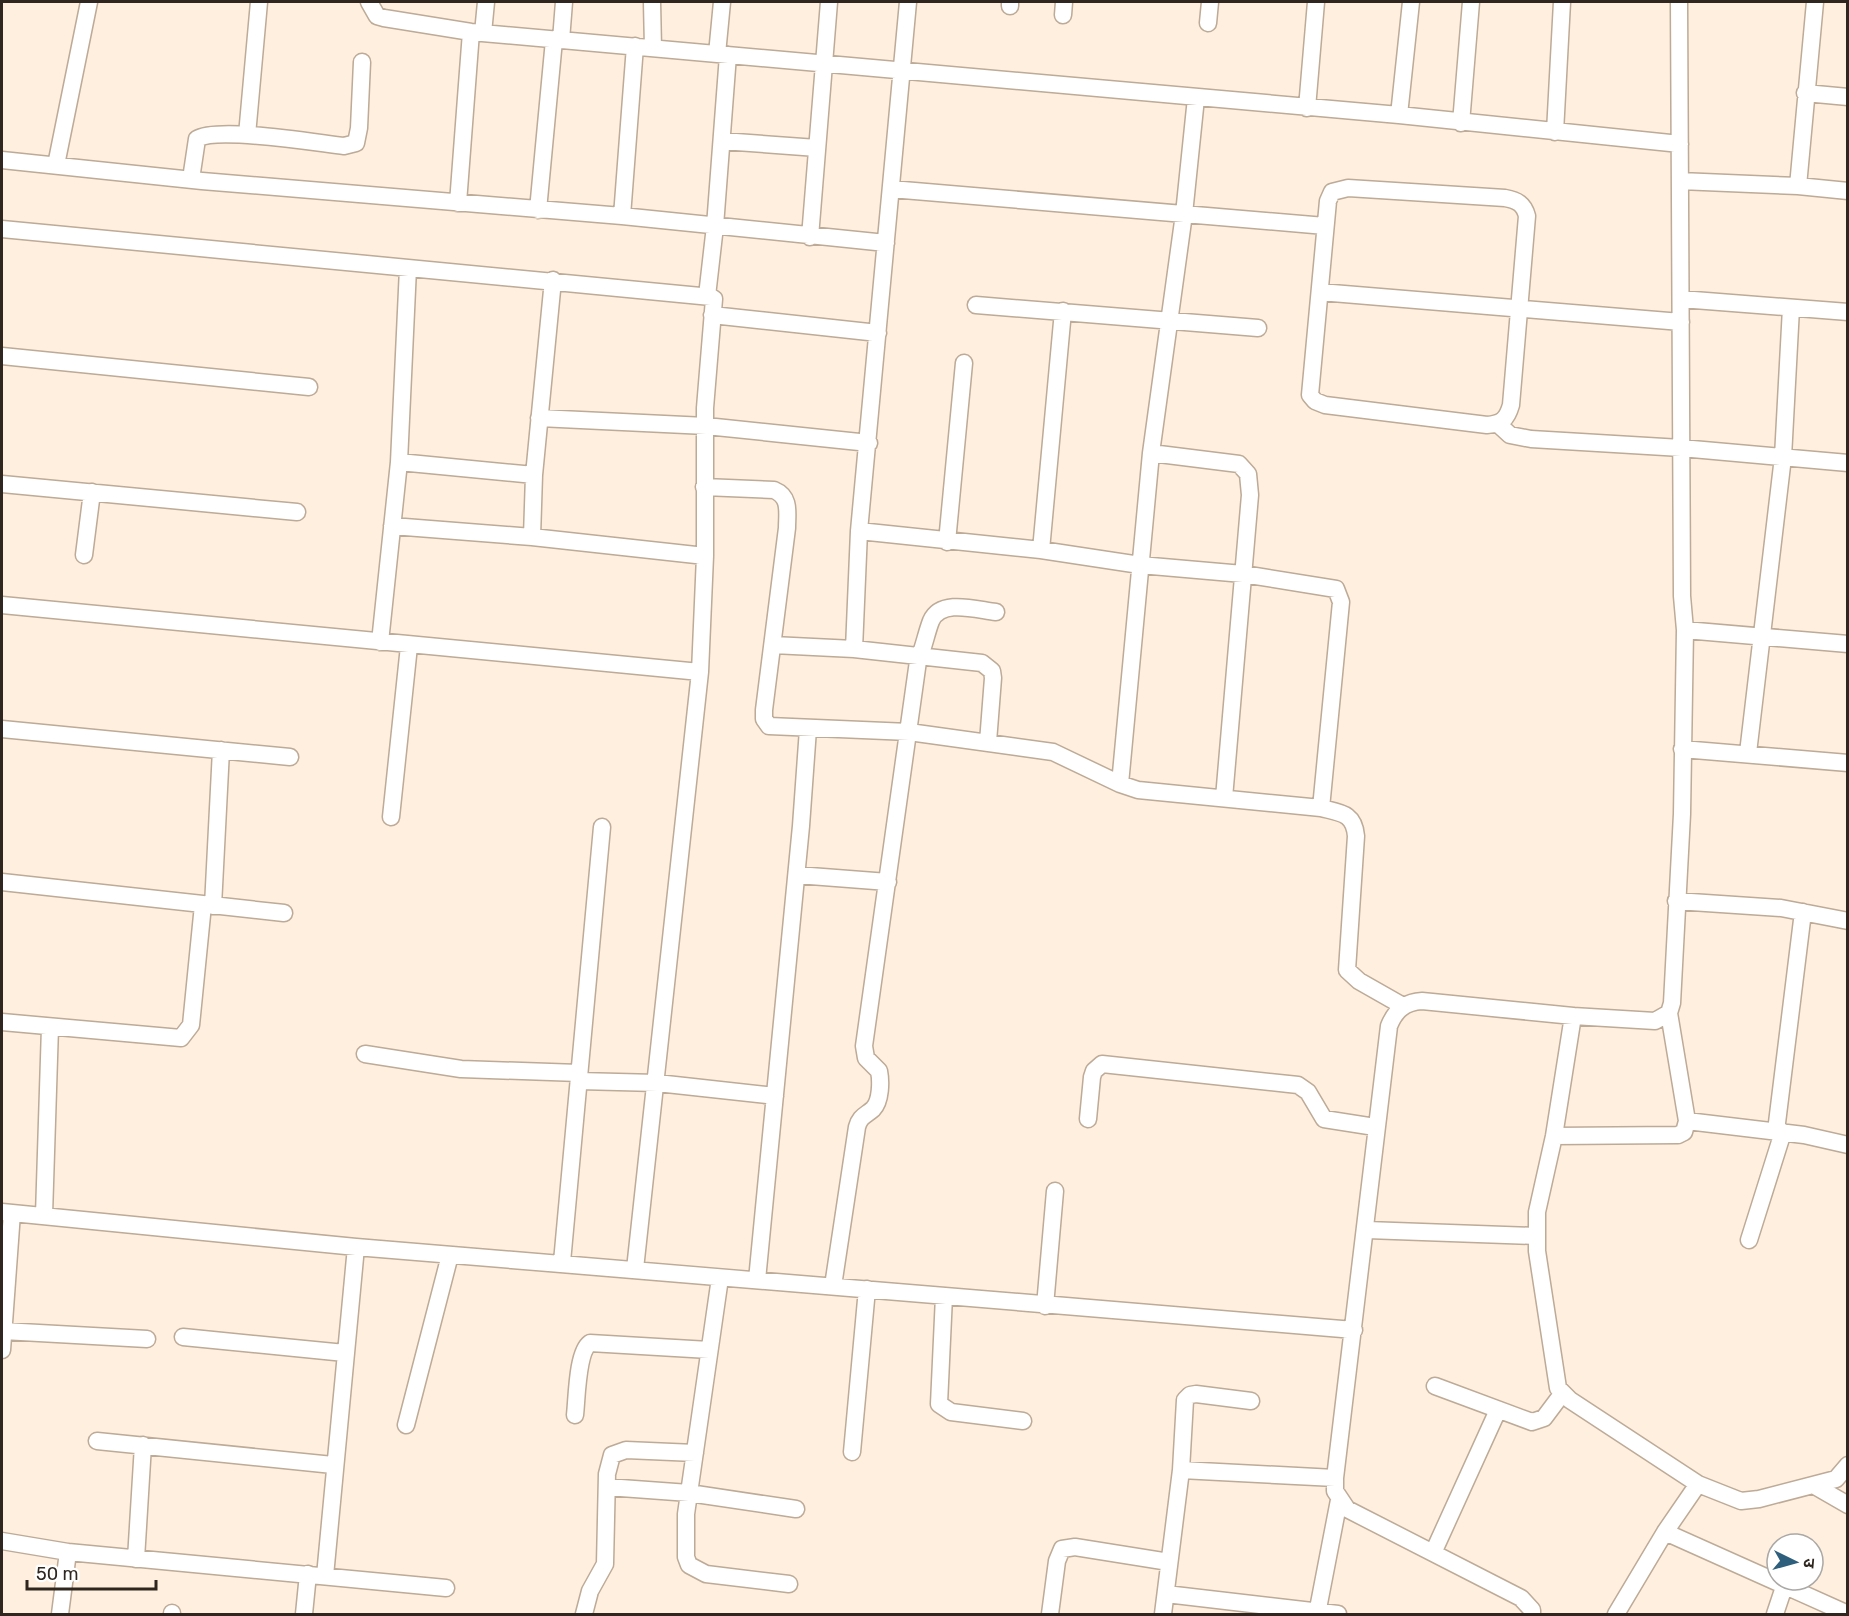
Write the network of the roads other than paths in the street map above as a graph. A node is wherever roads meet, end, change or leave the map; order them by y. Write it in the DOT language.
graph roads {
  1 [pos="89,2"];
  2 [pos="259,2"];
  3 [pos="369,2"];
  4 [pos="486,2"];
  5 [pos="564,2"];
  6 [pos="652,2"];
  7 [pos="722,2"];
  8 [pos="829,2"];
  9 [pos="908,2"];
  10 [pos="1210,2"];
  11 [pos="1316,2"];
  12 [pos="1411,2"];
  13 [pos="1471,2"];
  14 [pos="1562,2"];
  15 [pos="1679,2"];
  16 [pos="1815,2"];
  17 [pos="1208,23"];
  18 [pos="477,33"];
  19 [pos="558,40"];
  20 [pos="635,46"];
  21 [pos="653,48"];
  22 [pos="722,54"];
  23 [pos="362,62"];
  24 [pos="825,63"];
  25 [pos="902,70"];
  26 [pos="1805,93"];
  27 [pos="1848,97"];
  28 [pos="1196,98"];
  29 [pos="1307,108"];
  30 [pos="1400,115"];
  31 [pos="1461,123"];
  32 [pos="1556,132"];
  33 [pos="247,135"];
  34 [pos="723,141"];
  35 [pos="1680,144"];
  36 [pos="817,148"];
  37 [pos="2,160"];
  38 [pos="56,165"];
  39 [pos="191,180"];
  40 [pos="1680,181"];
  41 [pos="1798,186"];
  42 [pos="891,189"];
  43 [pos="1848,191"];
  44 [pos="458,203"];
  45 [pos="538,210"];
  46 [pos="1184,214"];
  47 [pos="622,216"];
  48 [pos="715,226"];
  49 [pos="1325,226"];
  50 [pos="2,229"];
  51 [pos="810,237"];
  52 [pos="886,243"];
  53 [pos="408,268"];
  54 [pos="553,280"];
  55 [pos="1320,292"];
  56 [pos="707,296"];
  57 [pos="1680,299"];
  58 [pos="975,305"];
  59 [pos="1520,306"];
  60 [pos="1791,308"];
  61 [pos="1063,310"];
  62 [pos="1848,312"];
  63 [pos="712,315"];
  64 [pos="1169,321"];
  65 [pos="1681,322"];
  66 [pos="1258,328"];
  67 [pos="878,333"];
  68 [pos="2,356"];
  69 [pos="964,363"];
  70 [pos="309,387"];
  71 [pos="539,418"];
  72 [pos="1498,424"];
  73 [pos="706,426"];
  74 [pos="869,443"];
  75 [pos="1682,448"];
  76 [pos="1151,453"];
  77 [pos="1783,457"];
  78 [pos="399,462"];
  79 [pos="1848,463"];
  80 [pos="534,475"];
  81 [pos="2,484"];
  82 [pos="704,487"];
  83 [pos="92,492"];
  84 [pos="297,512"];
  85 [pos="392,526"];
  86 [pos="859,531"];
  87 [pos="532,537"];
  88 [pos="947,542"];
  89 [pos="1041,550"];
  90 [pos="84,555"];
  91 [pos="705,556"];
  92 [pos="1140,565"];
  93 [pos="1243,574"];
  94 [pos="2,605"];
  95 [pos="996,612"];
  96 [pos="1685,630"];
  97 [pos="1762,636"];
  98 [pos="380,642"];
  99 [pos="1848,644"];
  100 [pos="773,645"];
  101 [pos="409,646"];
  102 [pos="854,649"];
  103 [pos="920,654"];
  104 [pos="700,672"];
  105 [pos="2,729"];
  106 [pos="808,729"];
  107 [pos="909,732"];
  108 [pos="988,742"];
  109 [pos="1682,749"];
  110 [pos="221,750"];
  111 [pos="1748,753"];
  112 [pos="290,757"];
  113 [pos="1848,763"];
  114 [pos="1120,784"];
  115 [pos="1224,798"];
  116 [pos="1321,808"];
  117 [pos="391,817"];
  118 [pos="602,827"];
  119 [pos="797,875"];
  120 [pos="2,882"];
  121 [pos="888,882"];
  122 [pos="1676,901"];
  123 [pos="208,905"];
  124 [pos="1803,912"];
  125 [pos="284,913"];
  126 [pos="1848,921"];
  127 [pos="1403,1006"];
  128 [pos="1669,1013"];
  129 [pos="1573,1016"];
  130 [pos="2,1022"];
  131 [pos="50,1027"];
  132 [pos="365,1054"];
  133 [pos="579,1077"];
  134 [pos="657,1083"];
  135 [pos="775,1096"];
  136 [pos="1088,1119"];
  137 [pos="1688,1121"];
  138 [pos="1375,1128"];
  139 [pos="1779,1132"];
  140 [pos="1554,1136"];
  141 [pos="1848,1145"];
  142 [pos="1055,1191"];
  143 [pos="7,1212"];
  144 [pos="44,1215"];
  145 [pos="1366,1230"];
  146 [pos="1536,1236"];
  147 [pos="1749,1240"];
  148 [pos="356,1246"];
  149 [pos="450,1255"];
  150 [pos="562,1262"];
  151 [pos="635,1269"];
  152 [pos="720,1278"];
  153 [pos="757,1280"];
  154 [pos="833,1286"];
  155 [pos="867,1289"];
  156 [pos="944,1296"];
  157 [pos="1045,1306"];
  158 [pos="1354,1330"];
  159 [pos="3,1331"];
  160 [pos="183,1337"];
  161 [pos="147,1339"];
  162 [pos="2,1350"];
  163 [pos="709,1350"];
  164 [pos="345,1353"];
  165 [pos="1435,1386"];
  166 [pos="1562,1394"];
  167 [pos="1251,1401"];
  168 [pos="1498,1410"];
  169 [pos="575,1415"];
  170 [pos="1023,1421"];
  171 [pos="406,1425"];
  172 [pos="97,1441"];
  173 [pos="143,1445"];
  174 [pos="852,1452"];
  175 [pos="695,1453"];
  176 [pos="333,1465"];
  177 [pos="1848,1465"];
  178 [pos="1181,1470"];
  179 [pos="1335,1478"];
  180 [pos="1698,1484"];
  181 [pos="1815,1486"];
  182 [pos="607,1487"];
  183 [pos="689,1493"];
  184 [pos="1339,1500"];
  185 [pos="1848,1505"];
  186 [pos="796,1509"];
  187 [pos="1665,1532"];
  188 [pos="2,1541"];
  189 [pos="68,1552"];
  190 [pos="1433,1553"];
  191 [pos="136,1559"];
  192 [pos="1169,1562"];
  193 [pos="317,1575"];
  194 [pos="1765,1578"];
  195 [pos="789,1584"];
  196 [pos="446,1588"];
  197 [pos="1782,1592"];
  198 [pos="1796,1592"];
  199 [pos="1166,1606"];
  200 [pos="1317,1613"];
  201 [pos="1537,1613"];
  202 [pos="60,1614"];
  203 [pos="304,1614"];
  204 [pos="584,1614"];
  205 [pos="1050,1614"];
  206 [pos="1338,1614"];
  207 [pos="1616,1614"];
  208 [pos="1775,1614"];
  209 [pos="1848,1614"];
  1 -- 38 [label="street"];
  2 -- 33 [label="street"];
  3 -- 18 [label="street"];
  4 -- 18 [label="street"];
  5 -- 19 [label="street"];
  6 -- 21 [label="street"];
  7 -- 22 [label="street"];
  8 -- 24 [label="street"];
  9 -- 25 [label="street"];
  10 -- 17 [label="street"];
  11 -- 29 [label="street"];
  12 -- 30 [label="street"];
  13 -- 31 [label="street"];
  14 -- 32 [label="street"];
  15 -- 35 [label="street"];
  16 -- 26 [label="street"];
  18 -- 19 [label="street"];
  18 -- 44 [label="street"];
  19 -- 20 [label="street"];
  19 -- 45 [label="street"];
  20 -- 21 [label="street"];
  20 -- 47 [label="street"];
  21 -- 22 [label="street"];
  22 -- 24 [label="street"];
  22 -- 34 [label="street"];
  23 -- 33 [label="street"];
  24 -- 25 [label="street"];
  24 -- 36 [label="street"];
  25 -- 28 [label="street"];
  25 -- 42 [label="street"];
  26 -- 27 [label="street"];
  26 -- 41 [label="street"];
  28 -- 29 [label="street"];
  28 -- 46 [label="street"];
  29 -- 30 [label="street"];
  30 -- 31 [label="street"];
  31 -- 32 [label="street"];
  32 -- 35 [label="street"];
  33 -- 39 [label="street"];
  34 -- 36 [label="street"];
  34 -- 48 [label="street"];
  35 -- 40 [label="street"];
  36 -- 51 [label="street"];
  37 -- 38 [label="street"];
  38 -- 39 [label="street"];
  39 -- 44 [label="street"];
  40 -- 41 [label="street"];
  40 -- 57 [label="street"];
  41 -- 43 [label="street"];
  42 -- 46 [label="street"];
  42 -- 52 [label="street"];
  44 -- 45 [label="street"];
  45 -- 47 [label="street"];
  46 -- 49 [label="street"];
  46 -- 64 [label="street"];
  47 -- 48 [label="street"];
  48 -- 51 [label="street"];
  48 -- 56 [label="street"];
  49 -- 55 [label="street"];
  49 -- 59 [label="street"];
  50 -- 53 [label="street"];
  51 -- 52 [label="street"];
  52 -- 67 [label="street"];
  53 -- 54 [label="street"];
  53 -- 78 [label="street"];
  54 -- 56 [label="street"];
  54 -- 71 [label="street"];
  55 -- 59 [label="street"];
  55 -- 72 [label="street"];
  56 -- 63 [label="street"];
  57 -- 60 [label="street"];
  57 -- 65 [label="street"];
  58 -- 61 [label="street"];
  59 -- 65 [label="street"];
  59 -- 72 [label="street"];
  60 -- 62 [label="street"];
  60 -- 77 [label="street"];
  61 -- 64 [label="street"];
  61 -- 89 [label="street"];
  63 -- 67 [label="street"];
  63 -- 73 [label="street"];
  64 -- 66 [label="street"];
  64 -- 76 [label="street"];
  65 -- 75 [label="street"];
  67 -- 74 [label="street"];
  68 -- 70 [label="street"];
  69 -- 88 [label="street"];
  71 -- 73 [label="street"];
  71 -- 80 [label="street"];
  72 -- 75 [label="street"];
  73 -- 74 [label="street"];
  73 -- 82 [label="street"];
  74 -- 86 [label="street"];
  75 -- 77 [label="street"];
  75 -- 96 [label="street"];
  76 -- 92 [label="street"];
  76 -- 93 [label="street"];
  77 -- 79 [label="street"];
  77 -- 97 [label="street"];
  78 -- 80 [label="street"];
  78 -- 85 [label="street"];
  80 -- 87 [label="street"];
  81 -- 83 [label="street"];
  82 -- 91 [label="street"];
  82 -- 100 [label="street"];
  83 -- 84 [label="street"];
  83 -- 90 [label="street"];
  85 -- 87 [label="street"];
  85 -- 98 [label="street"];
  86 -- 88 [label="street"];
  86 -- 102 [label="street"];
  87 -- 91 [label="street"];
  88 -- 89 [label="street"];
  89 -- 92 [label="street"];
  91 -- 104 [label="street"];
  92 -- 93 [label="street"];
  92 -- 114 [label="street"];
  93 -- 115 [label="street"];
  93 -- 116 [label="street"];
  94 -- 98 [label="street"];
  95 -- 103 [label="street"];
  96 -- 97 [label="street"];
  96 -- 109 [label="street"];
  97 -- 99 [label="street"];
  97 -- 111 [label="street"];
  98 -- 101 [label="street"];
  100 -- 102 [label="street"];
  100 -- 106 [label="street"];
  101 -- 104 [label="street"];
  101 -- 117 [label="street"];
  102 -- 103 [label="street"];
  103 -- 107 [label="street"];
  103 -- 108 [label="street"];
  104 -- 134 [label="street"];
  105 -- 110 [label="street"];
  106 -- 107 [label="street"];
  106 -- 119 [label="street"];
  107 -- 108 [label="street"];
  107 -- 121 [label="street"];
  108 -- 114 [label="street"];
  109 -- 111 [label="street"];
  109 -- 122 [label="street"];
  110 -- 112 [label="street"];
  110 -- 123 [label="street"];
  111 -- 113 [label="street"];
  114 -- 115 [label="street"];
  115 -- 116 [label="street"];
  116 -- 127 [label="street"];
  118 -- 133 [label="street"];
  119 -- 121 [label="street"];
  119 -- 135 [label="street"];
  120 -- 123 [label="street"];
  121 -- 154 [label="street"];
  122 -- 124 [label="street"];
  122 -- 128 [label="street"];
  123 -- 125 [label="street"];
  123 -- 131 [label="street"];
  124 -- 126 [label="street"];
  124 -- 139 [label="street"];
  127 -- 129 [label="street"];
  127 -- 138 [label="street"];
  128 -- 129 [label="street"];
  128 -- 137 [label="street"];
  129 -- 140 [label="street"];
  130 -- 131 [label="street"];
  131 -- 144 [label="street"];
  132 -- 133 [label="street"];
  133 -- 134 [label="street"];
  133 -- 150 [label="street"];
  134 -- 135 [label="street"];
  134 -- 151 [label="street"];
  135 -- 153 [label="street"];
  136 -- 138 [label="street"];
  137 -- 139 [label="street"];
  137 -- 140 [label="street"];
  138 -- 145 [label="street"];
  139 -- 141 [label="street"];
  139 -- 147 [label="street"];
  140 -- 146 [label="street"];
  142 -- 157 [label="street"];
  143 -- 144 [label="street"];
  143 -- 159 [label="street"];
  144 -- 148 [label="street"];
  145 -- 146 [label="street"];
  145 -- 158 [label="street"];
  146 -- 166 [label="street"];
  148 -- 149 [label="street"];
  148 -- 164 [label="street"];
  149 -- 150 [label="street"];
  149 -- 171 [label="street"];
  150 -- 151 [label="street"];
  151 -- 152 [label="street"];
  152 -- 153 [label="street"];
  152 -- 163 [label="street"];
  153 -- 154 [label="street"];
  154 -- 155 [label="street"];
  155 -- 156 [label="street"];
  155 -- 174 [label="street"];
  156 -- 157 [label="street"];
  156 -- 170 [label="street"];
  157 -- 158 [label="street"];
  158 -- 179 [label="street"];
  159 -- 161 [label="street"];
  159 -- 162 [label="street"];
  160 -- 164 [label="street"];
  163 -- 169 [label="street"];
  163 -- 175 [label="street"];
  164 -- 176 [label="street"];
  165 -- 168 [label="street"];
  166 -- 168 [label="street"];
  166 -- 180 [label="street"];
  167 -- 178 [label="street"];
  168 -- 190 [label="street"];
  172 -- 173 [label="street"];
  173 -- 176 [label="street"];
  173 -- 191 [label="street"];
  175 -- 182 [label="street"];
  175 -- 183 [label="street"];
  176 -- 193 [label="street"];
  177 -- 181 [label="street"];
  178 -- 179 [label="street"];
  178 -- 192 [label="street"];
  179 -- 184 [label="street"];
  180 -- 181 [label="street"];
  180 -- 187 [label="street"];
  181 -- 185 [label="street"];
  182 -- 183 [label="street"];
  182 -- 204 [label="street"];
  183 -- 186 [label="street"];
  183 -- 195 [label="street"];
  184 -- 190 [label="street"];
  184 -- 200 [label="street"];
  187 -- 194 [label="street"];
  187 -- 207 [label="street"];
  188 -- 189 [label="street"];
  189 -- 191 [label="street"];
  189 -- 202 [label="street"];
  190 -- 201 [label="street"];
  191 -- 193 [label="street"];
  192 -- 199 [label="street"];
  192 -- 205 [label="street"];
  193 -- 196 [label="street"];
  193 -- 203 [label="street"];
  197 -- 208 [label="street"];
  198 -- 209 [label="street"];
  199 -- 200 [label="street"];
  200 -- 206 [label="street"];
}
